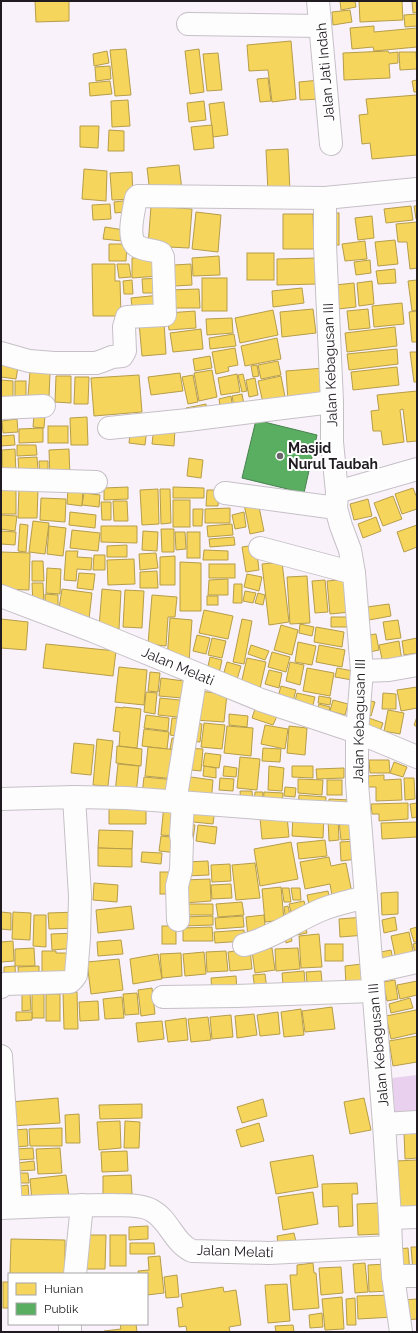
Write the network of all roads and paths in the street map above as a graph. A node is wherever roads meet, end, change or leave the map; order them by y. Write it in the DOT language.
graph roads {
  1 [pos="318,1"];
  2 [pos="188,24"];
  3 [pos="320,26"];
  4 [pos="331,144"];
  5 [pos="417,189"];
  6 [pos="325,198"];
  7 [pos="1,353"];
  8 [pos="332,402"];
  9 [pos="44,406"];
  10 [pos="1,408"];
  11 [pos="109,428"];
  12 [pos="417,469"];
  13 [pos="1,479"];
  14 [pos="96,482"];
  15 [pos="226,493"];
  16 [pos="337,500"];
  17 [pos="260,548"];
  18 [pos="354,572"];
  19 [pos="1,596"];
  20 [pos="417,665"];
  21 [pos="362,671"];
  22 [pos="196,674"];
  23 [pos="356,732"];
  24 [pos="417,757"];
  25 [pos="74,797"];
  26 [pos="1,799"];
  27 [pos="179,803"];
  28 [pos="359,814"];
  29 [pos="366,897"];
  30 [pos="178,920"];
  31 [pos="244,945"];
  32 [pos="417,962"];
  33 [pos="373,981"];
  34 [pos="1,987"];
  35 [pos="163,997"];
  36 [pos="1,1056"];
  37 [pos="417,1122"];
  38 [pos="384,1124"];
  39 [pos="82,1205"];
  40 [pos="6,1208"];
  41 [pos="417,1217"];
  42 [pos="390,1218"];
  43 [pos="391,1247"];
  44 [pos="75,1273"];
  45 [pos="393,1276"];
  46 [pos="417,1276"];
  47 [pos="401,1332"];
  1 -- 3 [label="street, Jalan Jati Indah"];
  2 -- 3 [label="street"];
  3 -- 4 [label="street, Jalan Jati Indah"];
  5 -- 6 [label="street"];
  6 -- 7 [label="street"];
  6 -- 8 [label="street, Jalan Kebagusan III"];
  8 -- 11 [label="street"];
  8 -- 16 [label="street, Jalan Kebagusan III"];
  9 -- 10 [label="street"];
  12 -- 16 [label="street"];
  13 -- 14 [label="street"];
  15 -- 16 [label="street"];
  16 -- 18 [label="street, Jalan Kebagusan III"];
  17 -- 18 [label="street"];
  18 -- 21 [label="street, Jalan Kebagusan III"];
  19 -- 22 [label="street, Jalan Melati"];
  20 -- 21 [label="street"];
  21 -- 23 [label="street, Jalan Kebagusan III"];
  22 -- 23 [label="street, Jalan Melati"];
  22 -- 27 [label="street"];
  23 -- 24 [label="street, Jalan Melati"];
  23 -- 28 [label="street, Jalan Kebagusan III"];
  25 -- 26 [label="street"];
  25 -- 27 [label="street"];
  25 -- 34 [label="street"];
  27 -- 28 [label="street"];
  27 -- 30 [label="street"];
  28 -- 29 [label="street, Jalan Kebagusan III"];
  29 -- 31 [label="street"];
  29 -- 33 [label="street, Jalan Kebagusan III"];
  32 -- 33 [label="street"];
  33 -- 35 [label="street"];
  33 -- 38 [label="street, Jalan Kebagusan III"];
  36 -- 40 [label="street"];
  37 -- 38 [label="street"];
  38 -- 42 [label="street, Jalan Kebagusan III"];
  39 -- 40 [label="street, Jalan Melati"];
  39 -- 43 [label="street, Jalan Melati"];
  39 -- 44 [label="street"];
  41 -- 42 [label="street"];
  42 -- 43 [label="street, Jalan Kebagusan III"];
  43 -- 45 [label="street, Jalan Kebagusan III"];
  45 -- 46 [label="street"];
  45 -- 47 [label="street, Jalan Kebagusan III"];
}
